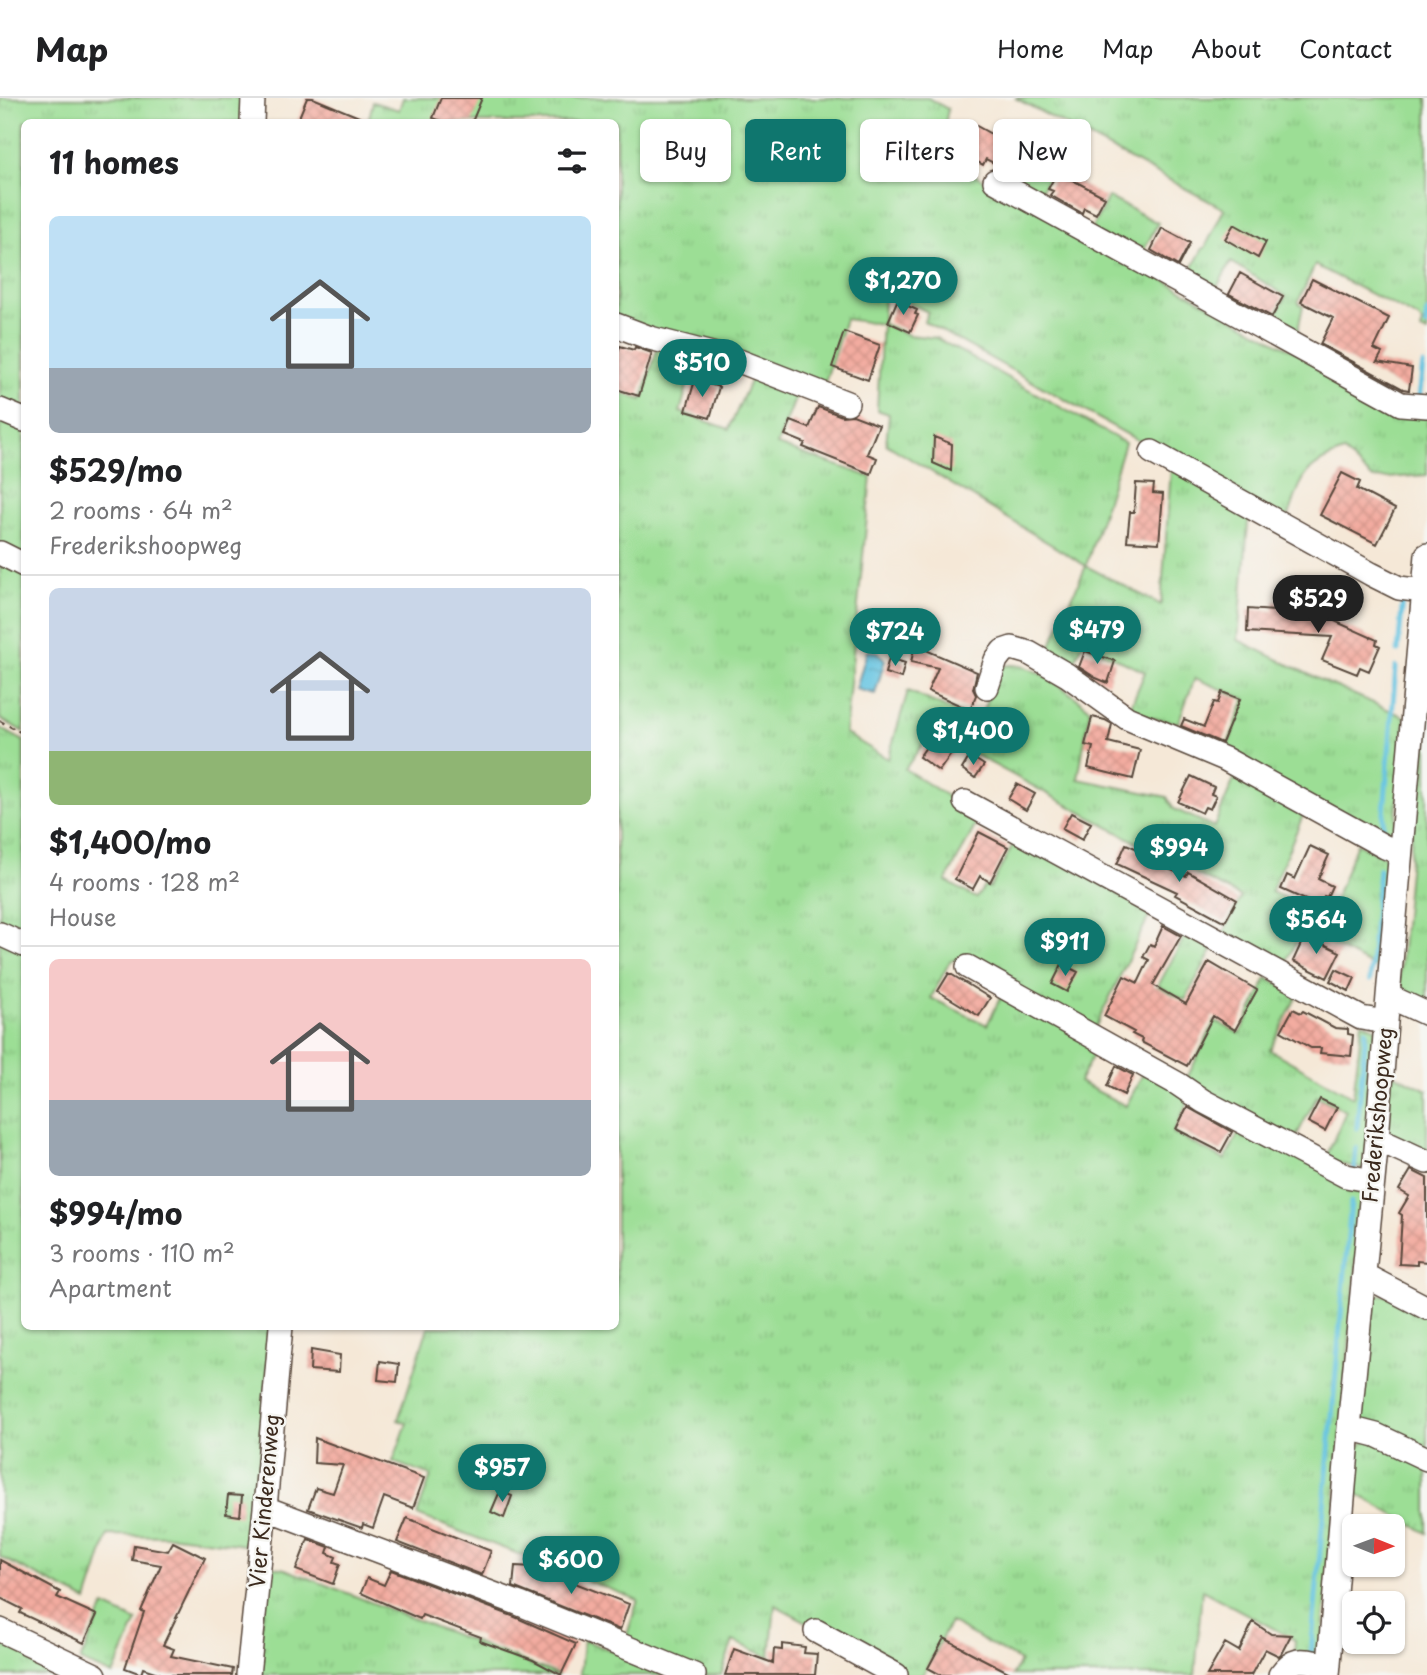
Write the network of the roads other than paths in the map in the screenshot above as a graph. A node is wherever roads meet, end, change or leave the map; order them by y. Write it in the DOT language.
graph roads {
  1 [pos="253,98"];
  2 [pos="252,119"];
  3 [pos="997,182"];
  4 [pos="619,326"];
  5 [pos="847,402"];
  6 [pos="1427,406"];
  7 [pos="0,410"];
  8 [pos="21,419"];
  9 [pos="1152,452"];
  10 [pos="0,553"];
  11 [pos="1427,555"];
  12 [pos="21,564"];
  13 [pos="1424,591"];
  14 [pos="987,687"];
  15 [pos="965,802"];
  16 [pos="1400,853"];
  17 [pos="0,934"];
  18 [pos="21,944"];
  19 [pos="968,967"];
  20 [pos="1388,996"];
  21 [pos="1427,1014"];
  22 [pos="1386,1021"];
  23 [pos="1377,1139"];
  24 [pos="1427,1162"];
  25 [pos="1373,1181"];
  26 [pos="1364,1275"];
  27 [pos="1427,1308"];
  28 [pos="281,1330"];
  29 [pos="1349,1428"];
  30 [pos="1427,1459"];
  31 [pos="265,1508"];
  32 [pos="0,1630"];
  33 [pos="816,1631"];
  34 [pos="1328,1670"];
  35 [pos="95,1675"];
  36 [pos="248,1675"];
  37 [pos="694,1675"];
  38 [pos="896,1675"];
  39 [pos="1280,1675"];
  1 -- 2 [label="street"];
  3 -- 6 [label="street"];
  4 -- 5 [label="street"];
  7 -- 8 [label="street"];
  9 -- 13 [label="street"];
  10 -- 12 [label="street"];
  11 -- 13 [label="street, Frederikshoopweg"];
  13 -- 16 [label="street, Frederikshoopweg"];
  14 -- 16 [label="street"];
  15 -- 22 [label="street"];
  16 -- 20 [label="street, Frederikshoopweg"];
  17 -- 18 [label="street"];
  19 -- 25 [label="street"];
  20 -- 21 [label="street"];
  20 -- 22 [label="street, Frederikshoopweg"];
  22 -- 23 [label="street, Frederikshoopweg"];
  23 -- 24 [label="street"];
  23 -- 25 [label="street, Frederikshoopweg"];
  25 -- 26 [label="street, Frederikshoopweg"];
  26 -- 27 [label="street"];
  26 -- 29 [label="street, Frederikshoopweg"];
  28 -- 31 [label="street, Vier Kinderenweg"];
  29 -- 30 [label="street"];
  29 -- 34 [label="street, Frederikshoopweg"];
  31 -- 36 [label="street, Vier Kinderenweg"];
  31 -- 37 [label="street"];
  32 -- 35 [label="street"];
  33 -- 38 [label="street"];
  34 -- 39 [label="street"];
}
